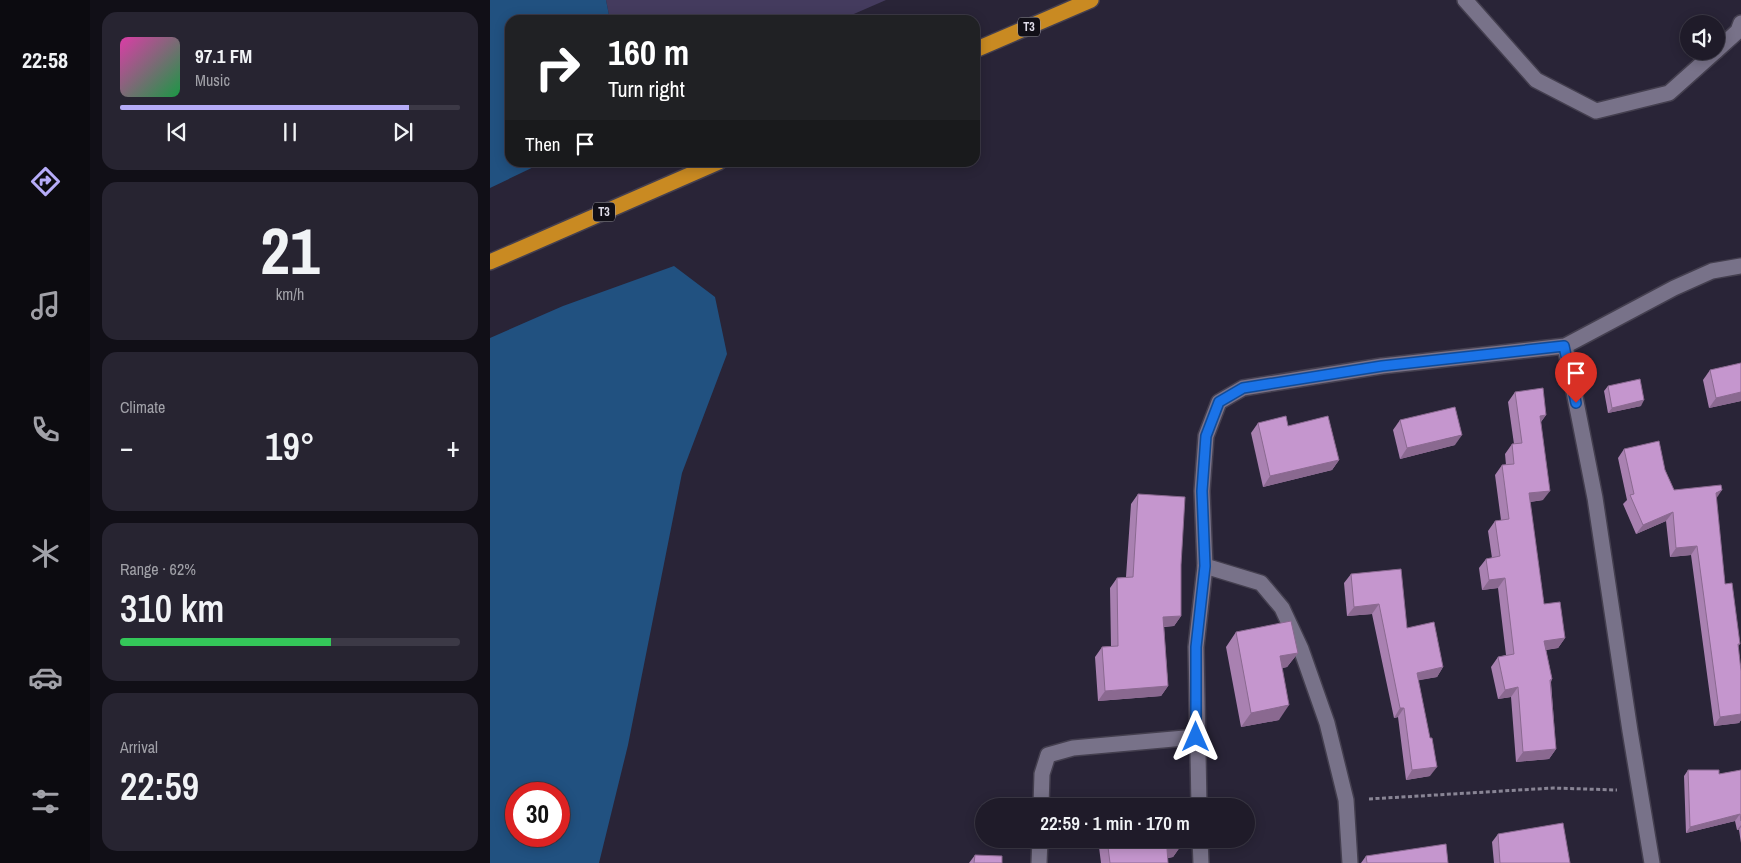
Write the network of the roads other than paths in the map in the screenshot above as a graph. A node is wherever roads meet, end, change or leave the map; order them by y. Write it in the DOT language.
graph roads {
  1 [pos="1092,0"];
  2 [pos="1465,0"];
  3 [pos="1741,23"];
  4 [pos="1725,43"];
  5 [pos="980,48"];
  6 [pos="1706,60"];
  7 [pos="707,167"];
  8 [pos="490,262"];
  9 [pos="1741,266"];
  10 [pos="1564,346"];
  11 [pos="1205,566"];
  12 [pos="1196,737"];
  13 [pos="1041,798"];
  14 [pos="1199,798"];
  15 [pos="1040,848"];
  16 [pos="1200,848"];
  17 [pos="1039,863"];
  18 [pos="1201,863"];
  19 [pos="1350,863"];
  20 [pos="1652,863"];
  1 -- 5 [label="highway, T3"];
  2 -- 6 [label="street"];
  3 -- 4 [label="street"];
  7 -- 8 [label="highway, T3"];
  9 -- 10 [label="street"];
  10 -- 11 [label="street"];
  10 -- 20 [label="street"];
  11 -- 12 [label="street"];
  11 -- 19 [label="street"];
  12 -- 13 [label="street"];
  12 -- 14 [label="street"];
  15 -- 17 [label="street"];
  16 -- 18 [label="street"];
}
